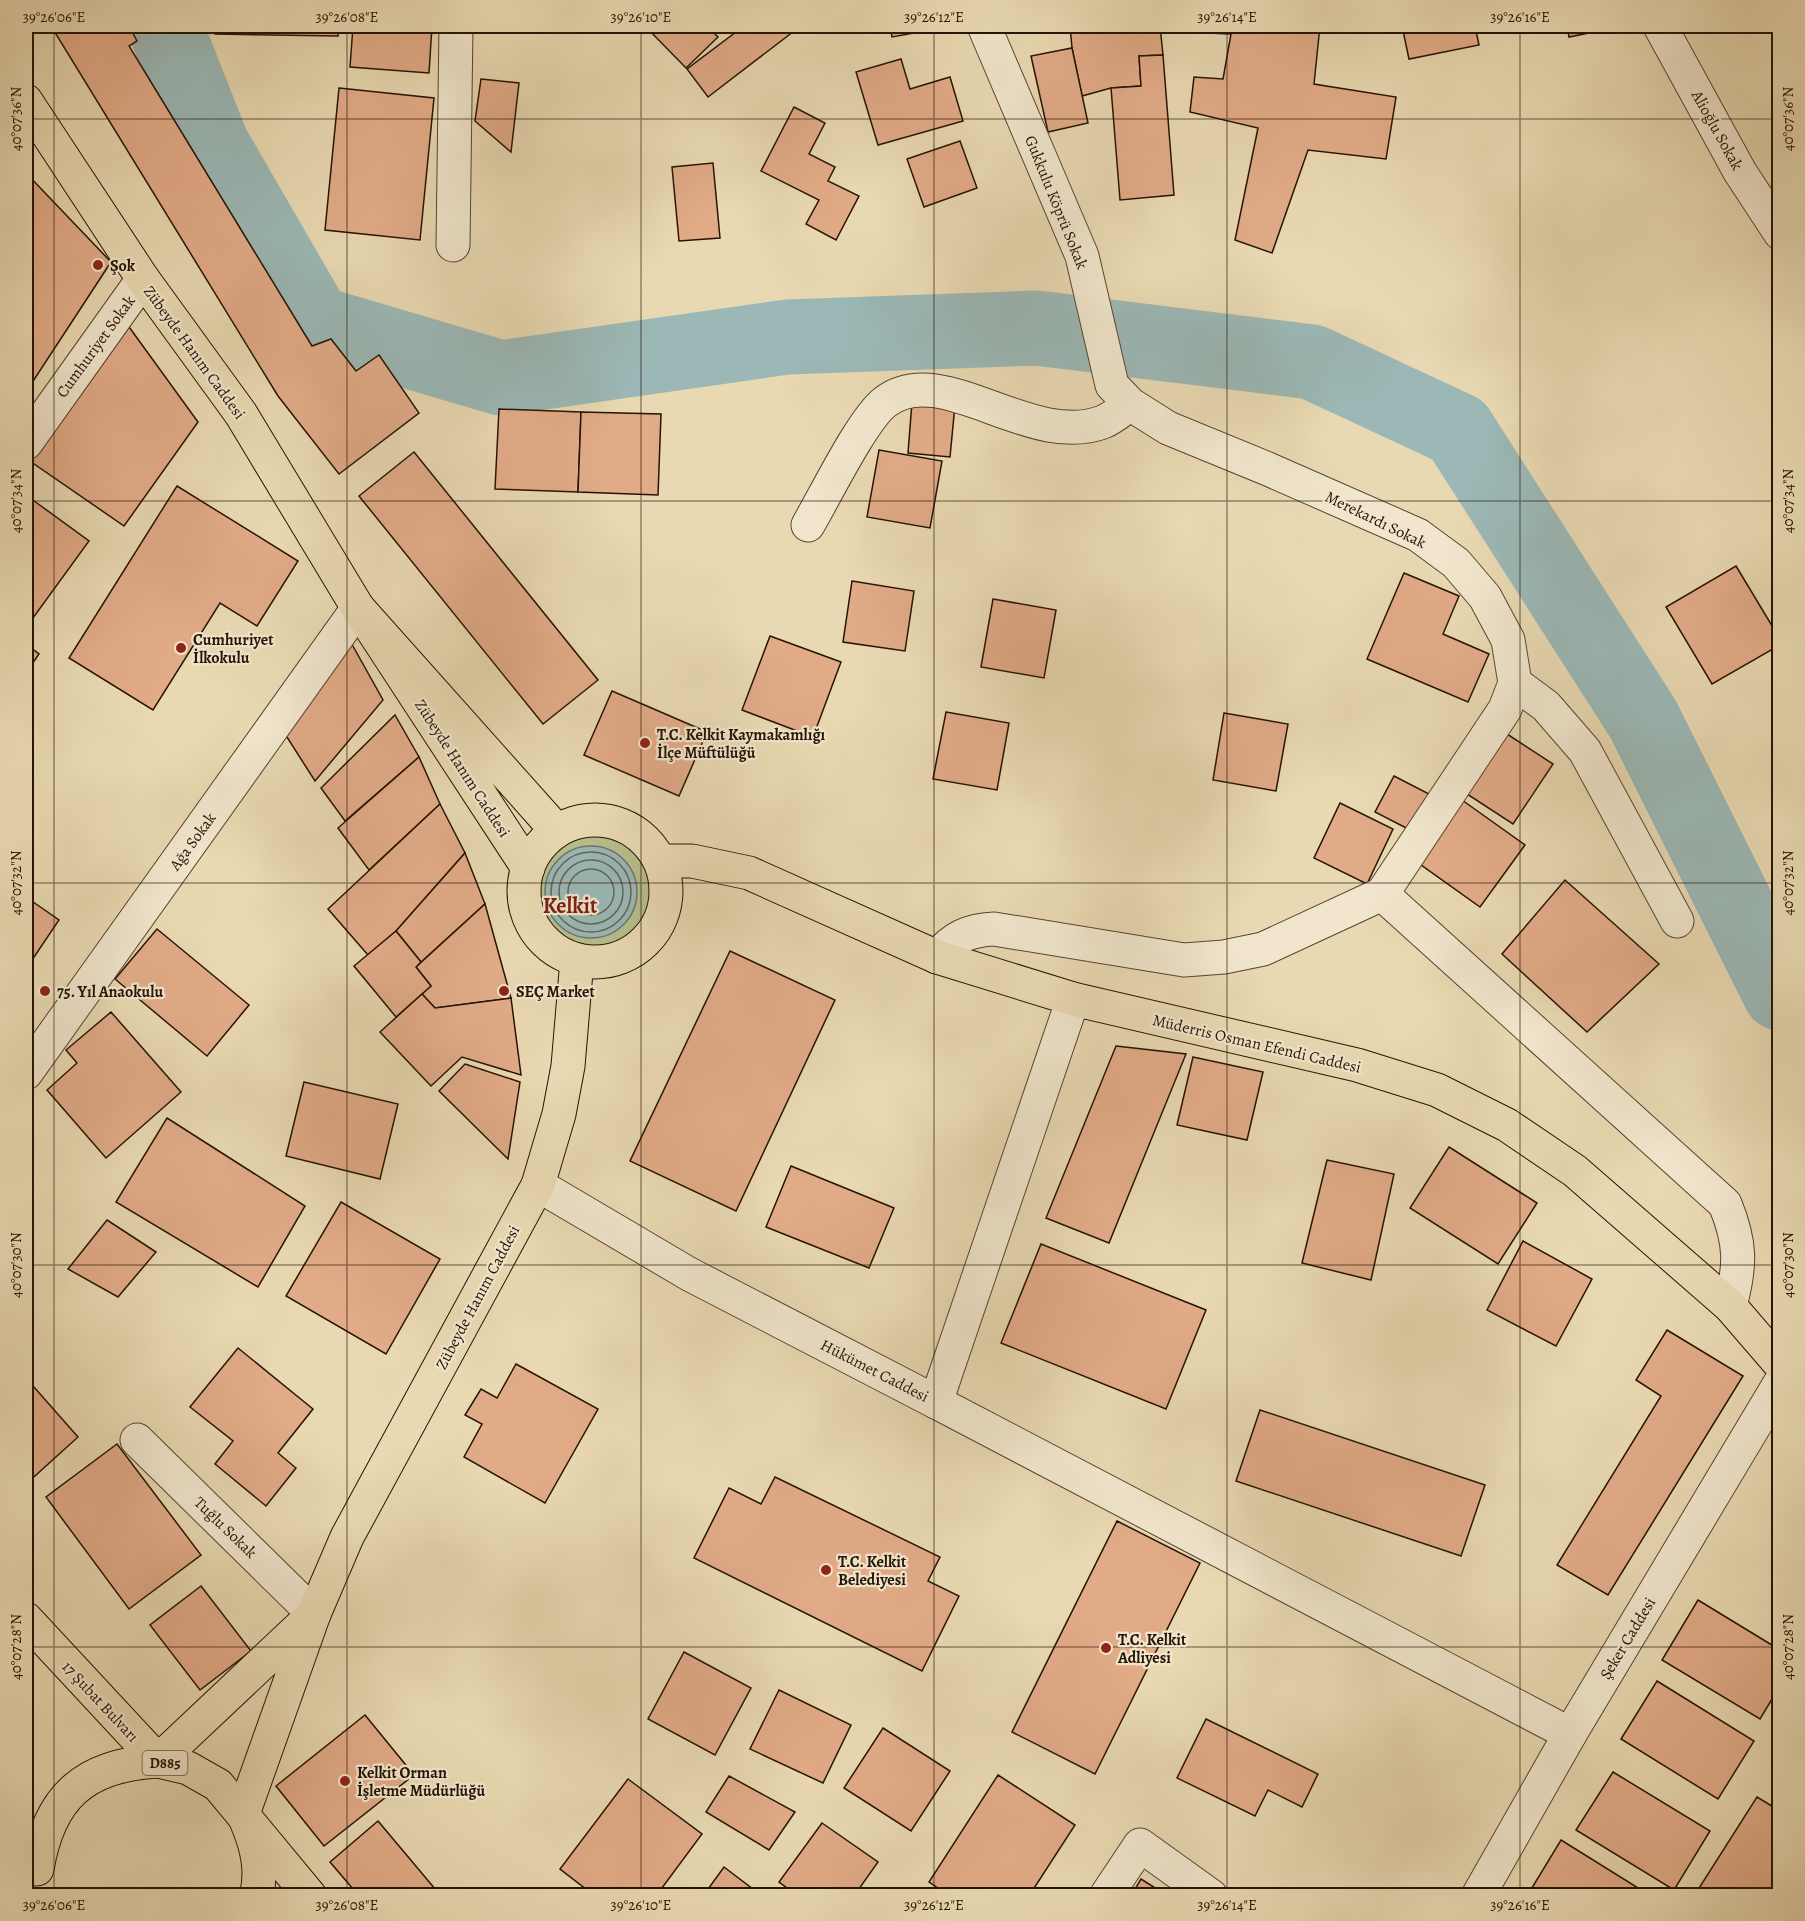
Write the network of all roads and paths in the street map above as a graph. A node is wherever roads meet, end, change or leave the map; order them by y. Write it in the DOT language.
graph roads {
  1 [pos="456,26"];
  2 [pos="984,26"];
  3 [pos="1660,26"];
  4 [pos="26,101"];
  5 [pos="1779,233"];
  6 [pos="453,245"];
  7 [pos="143,279"];
  8 [pos="1121,394"];
  9 [pos="26,443"];
  10 [pos="808,525"];
  11 [pos="358,608"];
  12 [pos="1515,683"];
  13 [pos="557,831"];
  14 [pos="660,861"];
  15 [pos="528,868"];
  16 [pos="1382,894"];
  17 [pos="1677,921"];
  18 [pos="937,957"];
  19 [pos="577,960"];
  20 [pos="1073,999"];
  21 [pos="26,1073"];
  22 [pos="538,1185"];
  23 [pos="1730,1306"];
  24 [pos="1779,1365"];
  25 [pos="1779,1383"];
  26 [pos="936,1402"];
  27 [pos="137,1440"];
  28 [pos="314,1614"];
  29 [pos="26,1620"];
  30 [pos="1570,1734"];
  31 [pos="158,1761"];
  32 [pos="243,1814"];
  33 [pos="35,1873"];
  34 [pos="256,1896"];
  35 [pos="310,1896"];
  36 [pos="1106,1896"];
  37 [pos="1211,1896"];
  38 [pos="1478,1896"];
  1 -- 6 [label="street"];
  2 -- 8 [label="street, Gukkulu Köprü Sokak"];
  3 -- 5 [label="street, Alioğlu Sokak"];
  4 -- 7 [label="main road, Zübeyde Hanım Caddesi"];
  7 -- 9 [label="street, Cumhuriyet Sokak"];
  7 -- 11 [label="main road, Zübeyde Hanım Caddesi"];
  8 -- 10 [label="street"];
  8 -- 12 [label="street, Merekardı Sokak"];
  11 -- 13 [label="main road, Zübeyde Hanım Caddesi"];
  11 -- 15 [label="main road, Zübeyde Hanım Caddesi"];
  11 -- 21 [label="street, Ağa Sokak"];
  12 -- 16 [label="street"];
  12 -- 17 [label="street"];
  13 -- 14 [label="main road"];
  13 -- 15 [label="main road"];
  14 -- 18 [label="main road, Müderris Osman Efendi Caddesi"];
  14 -- 19 [label="main road"];
  15 -- 19 [label="main road"];
  16 -- 18 [label="street"];
  16 -- 23 [label="street"];
  18 -- 20 [label="main road, Müderris Osman Efendi Caddesi"];
  19 -- 22 [label="main road, Zübeyde Hanım Caddesi"];
  20 -- 23 [label="main road, Müderris Osman Efendi Caddesi"];
  20 -- 26 [label="street, Hükümet Caddesi"];
  22 -- 26 [label="street, Hükümet Caddesi"];
  22 -- 28 [label="main road, Zübeyde Hanım Caddesi"];
  23 -- 24 [label="main road, Müderris Osman Efendi Caddesi"];
  25 -- 30 [label="street, Şeker Caddesi"];
  26 -- 30 [label="street"];
  27 -- 28 [label="street, Tuğlu Sokak"];
  28 -- 31 [label="main road, Zübeyde Hanım Caddesi"];
  28 -- 32 [label="main road, Zübeyde Hanım Caddesi"];
  29 -- 31 [label="main road, 17 Şubat Bulvarı / D885"];
  30 -- 38 [label="street, Şeker Caddesi"];
  31 -- 32 [label="main road, D885"];
  31 -- 33 [label="main road"];
  32 -- 34 [label="main road"];
  32 -- 35 [label="main road, D885"];
  36 -- 37 [label="street"];
}
